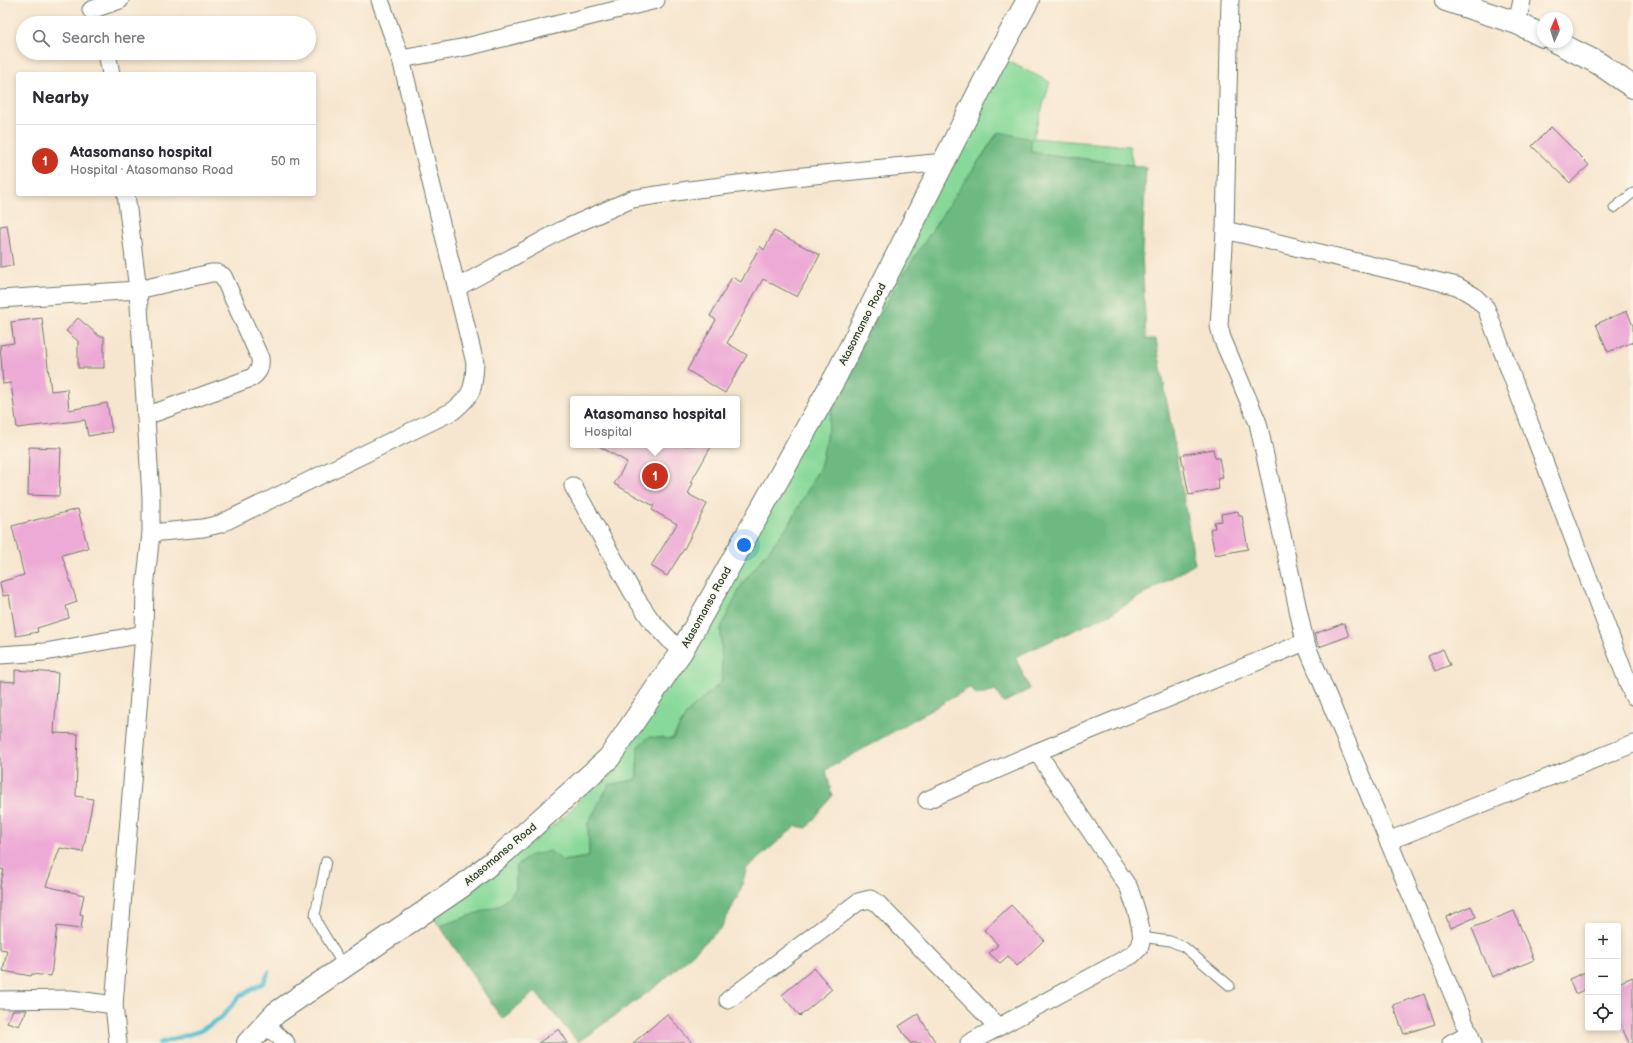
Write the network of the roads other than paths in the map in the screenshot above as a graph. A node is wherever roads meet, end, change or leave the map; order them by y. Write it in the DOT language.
graph roads {
  1 [pos="120,0"];
  2 [pos="380,0"];
  3 [pos="656,0"];
  4 [pos="1028,0"];
  5 [pos="1230,0"];
  6 [pos="1446,0"];
  7 [pos="1522,0"];
  8 [pos="91,11"];
  9 [pos="1517,23"];
  10 [pos="1537,33"];
  11 [pos="1568,48"];
  12 [pos="109,60"];
  13 [pos="401,60"];
  14 [pos="111,72"];
  15 [pos="1633,87"];
  16 [pos="944,162"];
  17 [pos="1633,193"];
  18 [pos="126,196"];
  19 [pos="1614,208"];
  20 [pos="1226,230"];
  21 [pos="458,287"];
  22 [pos="138,290"];
  23 [pos="0,299"];
  24 [pos="146,416"];
  25 [pos="573,486"];
  26 [pos="151,533"];
  27 [pos="144,634"];
  28 [pos="1305,642"];
  29 [pos="681,652"];
  30 [pos="0,655"];
  31 [pos="1633,696"];
  32 [pos="1633,744"];
  33 [pos="1037,752"];
  34 [pos="926,800"];
  35 [pos="1388,841"];
  36 [pos="326,861"];
  37 [pos="1141,937"];
  38 [pos="344,967"];
  39 [pos="1230,986"];
  40 [pos="0,1000"];
  41 [pos="728,1000"];
  42 [pos="114,1005"];
  43 [pos="266,1025"];
  44 [pos="998,1027"];
  45 [pos="1471,1038"];
  46 [pos="118,1043"];
  47 [pos="248,1043"];
  48 [pos="286,1043"];
  49 [pos="969,1043"];
  50 [pos="1451,1043"];
  1 -- 8 [label="street"];
  2 -- 13 [label="street"];
  3 -- 13 [label="street"];
  4 -- 16 [label="street, Atasomanso Road"];
  5 -- 20 [label="street"];
  6 -- 9 [label="street"];
  7 -- 9 [label="street"];
  9 -- 10 [label="street"];
  11 -- 15 [label="street"];
  12 -- 14 [label="street"];
  13 -- 21 [label="street"];
  16 -- 21 [label="street"];
  16 -- 29 [label="street, Atasomanso Road"];
  17 -- 19 [label="lane"];
  18 -- 22 [label="street"];
  20 -- 28 [label="street"];
  20 -- 31 [label="street"];
  21 -- 26 [label="street"];
  22 -- 23 [label="street"];
  22 -- 24 [label="street"];
  22 -- 24 [label="street"];
  24 -- 26 [label="street"];
  25 -- 29 [label="street"];
  26 -- 27 [label="street"];
  27 -- 30 [label="street"];
  27 -- 42 [label="street"];
  28 -- 33 [label="street"];
  28 -- 35 [label="street"];
  29 -- 38 [label="street, Atasomanso Road"];
  32 -- 35 [label="street"];
  33 -- 34 [label="street"];
  33 -- 37 [label="street"];
  35 -- 45 [label="street"];
  36 -- 38 [label="lane"];
  37 -- 39 [label="lane"];
  37 -- 44 [label="street"];
  38 -- 43 [label="street, Atasomanso Road"];
  40 -- 42 [label="street"];
  41 -- 44 [label="street"];
  42 -- 46 [label="street"];
  43 -- 47 [label="street, Atasomanso Road"];
  43 -- 48 [label="street"];
  44 -- 49 [label="street"];
  45 -- 50 [label="street"];
}
